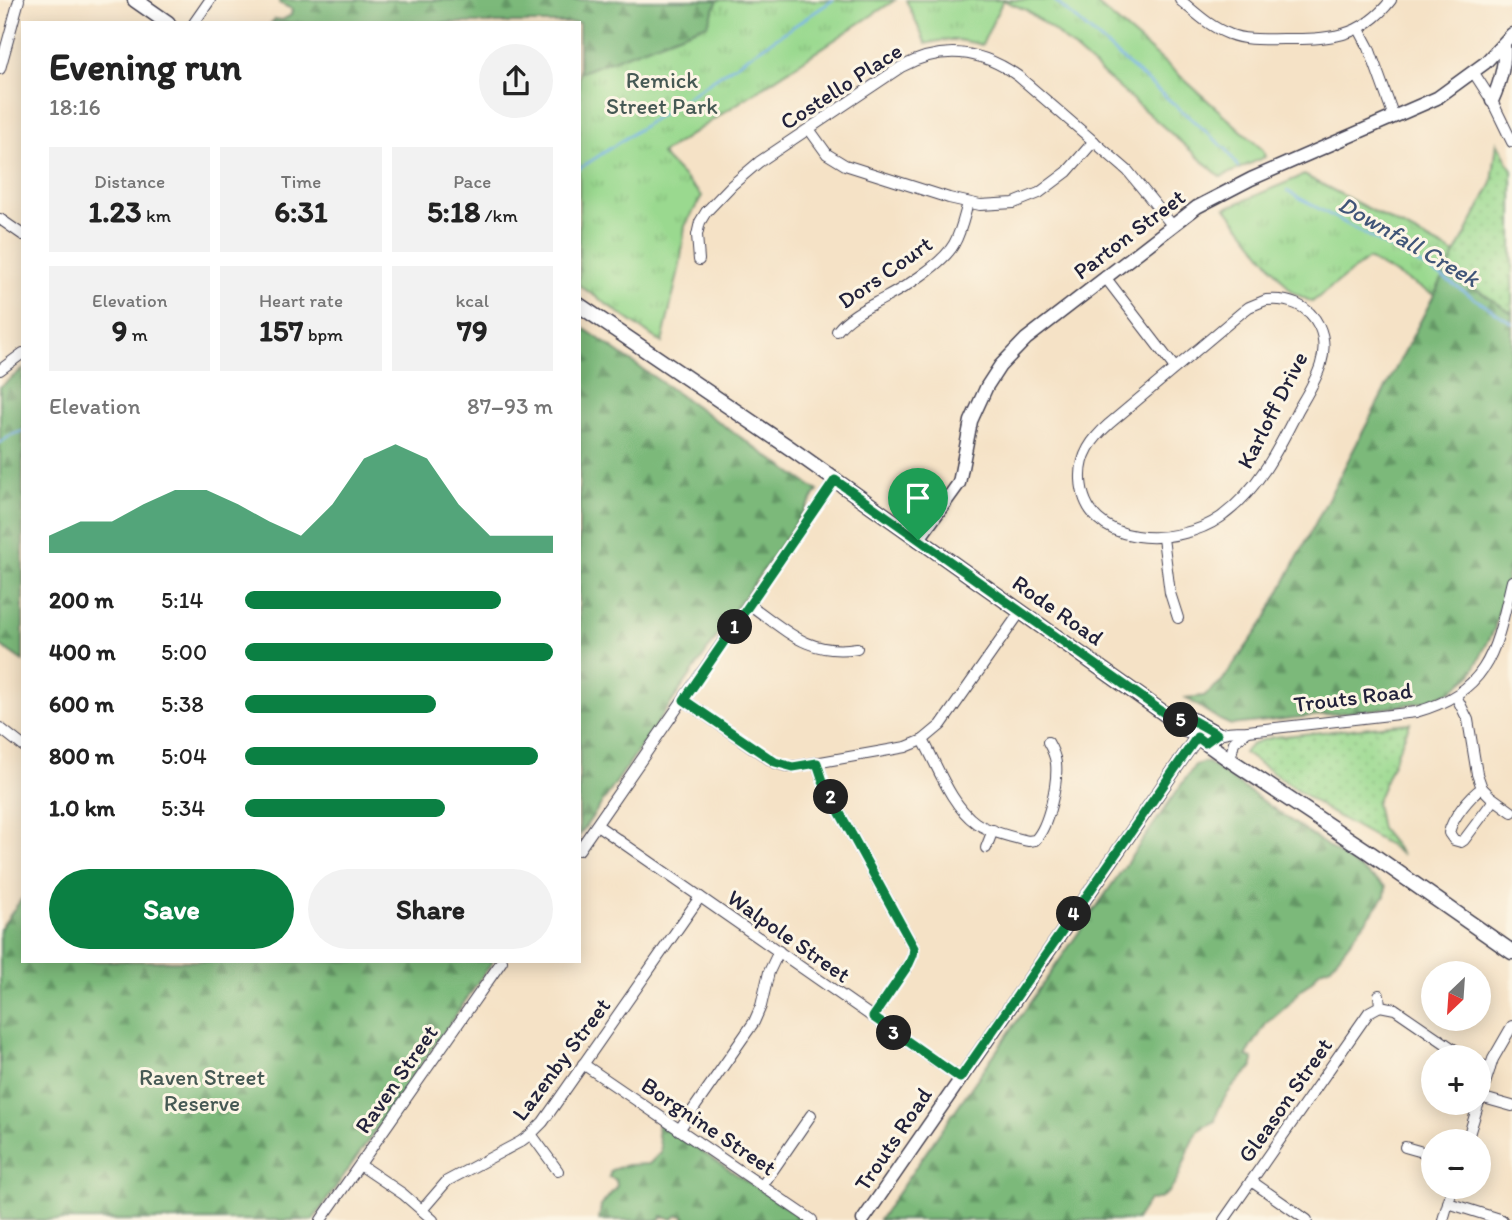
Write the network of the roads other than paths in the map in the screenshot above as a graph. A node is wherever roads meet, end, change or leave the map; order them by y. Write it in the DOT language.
graph roads {
  1 [pos="19,0"];
  2 [pos="135,0"];
  3 [pos="210,0"];
  4 [pos="1181,0"];
  5 [pos="1200,0"];
  6 [pos="1391,0"];
  7 [pos="1192,10"];
  8 [pos="165,21"];
  9 [pos="195,21"];
  10 [pos="1359,29"];
  11 [pos="1508,39"];
  12 [pos="1,62"];
  13 [pos="1474,73"];
  14 [pos="1492,102"];
  15 [pos="1394,117"];
  16 [pos="809,129"];
  17 [pos="1094,141"];
  18 [pos="1512,142"];
  19 [pos="968,203"];
  20 [pos="0,219"];
  21 [pos="1172,225"];
  22 [pos="21,234"];
  23 [pos="699,260"];
  24 [pos="1105,277"];
  25 [pos="581,305"];
  26 [pos="837,331"];
  27 [pos="21,354"];
  28 [pos="1175,368"];
  29 [pos="0,370"];
  30 [pos="835,480"];
  31 [pos="1163,538"];
  32 [pos="918,540"];
  33 [pos="1512,581"];
  34 [pos="750,605"];
  35 [pos="1021,611"];
  36 [pos="1178,618"];
  37 [pos="857,648"];
  38 [pos="1456,696"];
  39 [pos="684,700"];
  40 [pos="0,728"];
  41 [pos="1248,732"];
  42 [pos="1206,738"];
  43 [pos="923,740"];
  44 [pos="1048,742"];
  45 [pos="21,744"];
  46 [pos="1230,760"];
  47 [pos="817,763"];
  48 [pos="1482,788"];
  49 [pos="1494,800"];
  50 [pos="1512,812"];
  51 [pos="597,825"];
  52 [pos="993,830"];
  53 [pos="581,847"];
  54 [pos="986,848"];
  55 [pos="700,897"];
  56 [pos="779,951"];
  57 [pos="1512,952"];
  58 [pos="501,963"];
  59 [pos="1379,995"];
  60 [pos="1380,1006"];
  61 [pos="873,1017"];
  62 [pos="1512,1026"];
  63 [pos="1448,1045"];
  64 [pos="583,1064"];
  65 [pos="1491,1066"];
  66 [pos="960,1078"];
  67 [pos="1491,1103"];
  68 [pos="1512,1107"];
  69 [pos="811,1115"];
  70 [pos="679,1130"];
  71 [pos="531,1134"];
  72 [pos="1405,1147"];
  73 [pos="1421,1152"];
  74 [pos="360,1164"];
  75 [pos="558,1171"];
  76 [pos="1251,1181"];
  77 [pos="762,1186"];
  78 [pos="1449,1199"];
  79 [pos="1448,1203"];
  80 [pos="422,1210"];
  81 [pos="321,1220"];
  82 [pos="433,1220"];
  83 [pos="812,1220"];
  84 [pos="863,1220"];
  85 [pos="1224,1220"];
  86 [pos="1307,1220"];
  87 [pos="1443,1220"];
  88 [pos="1502,1220"];
  1 -- 12 [label="street"];
  2 -- 8 [label="main road"];
  3 -- 9 [label="street"];
  4 -- 7 [label="street"];
  5 -- 7 [label="street"];
  6 -- 10 [label="street"];
  7 -- 10 [label="street"];
  10 -- 15 [label="street"];
  11 -- 13 [label="street"];
  11 -- 14 [label="street"];
  13 -- 14 [label="street"];
  13 -- 15 [label="street, Parton Street"];
  14 -- 18 [label="street"];
  15 -- 21 [label="street, Parton Street"];
  16 -- 17 [label="street, Costello Place"];
  16 -- 19 [label="street"];
  16 -- 23 [label="street, Costello Place"];
  17 -- 19 [label="street"];
  17 -- 21 [label="street, Costello Place"];
  19 -- 26 [label="street, Dors Court"];
  20 -- 22 [label="street"];
  21 -- 24 [label="street, Parton Street"];
  24 -- 28 [label="street"];
  24 -- 32 [label="street, Parton Street"];
  25 -- 30 [label="main road, Rode Road"];
  27 -- 29 [label="street"];
  28 -- 31 [label="street, Karloff Drive"];
  28 -- 31 [label="street, Karloff Drive"];
  30 -- 32 [label="main road, Rode Road"];
  30 -- 34 [label="street"];
  31 -- 36 [label="street"];
  32 -- 35 [label="main road, Rode Road"];
  33 -- 38 [label="street, Trouts Road"];
  34 -- 37 [label="street"];
  34 -- 39 [label="street"];
  35 -- 42 [label="main road, Rode Road"];
  35 -- 43 [label="street"];
  38 -- 41 [label="street, Trouts Road"];
  38 -- 48 [label="street"];
  39 -- 47 [label="street"];
  39 -- 51 [label="street"];
  40 -- 45 [label="street"];
  41 -- 42 [label="street, Trouts Road"];
  41 -- 46 [label="street"];
  42 -- 46 [label="main road"];
  42 -- 66 [label="street, Trouts Road"];
  43 -- 47 [label="street"];
  43 -- 52 [label="street"];
  44 -- 52 [label="street"];
  46 -- 57 [label="main road"];
  47 -- 61 [label="street"];
  48 -- 49 [label="street"];
  48 -- 49 [label="street"];
  49 -- 50 [label="street"];
  51 -- 53 [label="street"];
  51 -- 55 [label="street, Walpole Street"];
  52 -- 54 [label="street"];
  55 -- 56 [label="street, Walpole Street"];
  55 -- 64 [label="street, Lazenby Street"];
  56 -- 61 [label="street, Walpole Street"];
  56 -- 70 [label="street"];
  58 -- 74 [label="street, Raven Street"];
  59 -- 60 [label="street"];
  60 -- 63 [label="street"];
  60 -- 76 [label="street, Gleason Street"];
  61 -- 66 [label="street, Walpole Street"];
  62 -- 65 [label="street"];
  64 -- 70 [label="street, Borgnine Street"];
  64 -- 71 [label="street, Lazenby Street"];
  66 -- 84 [label="street, Trouts Road"];
  67 -- 68 [label="street"];
  69 -- 77 [label="street"];
  70 -- 77 [label="street, Borgnine Street"];
  71 -- 75 [label="street"];
  71 -- 80 [label="street, Lazenby Street"];
  72 -- 73 [label="street"];
  74 -- 80 [label="street"];
  74 -- 81 [label="street, Raven Street"];
  76 -- 85 [label="street, Gleason Street"];
  76 -- 86 [label="street"];
  77 -- 83 [label="street, Borgnine Street"];
  78 -- 79 [label="street"];
  79 -- 87 [label="street"];
  79 -- 88 [label="street"];
  80 -- 82 [label="street"];
}
